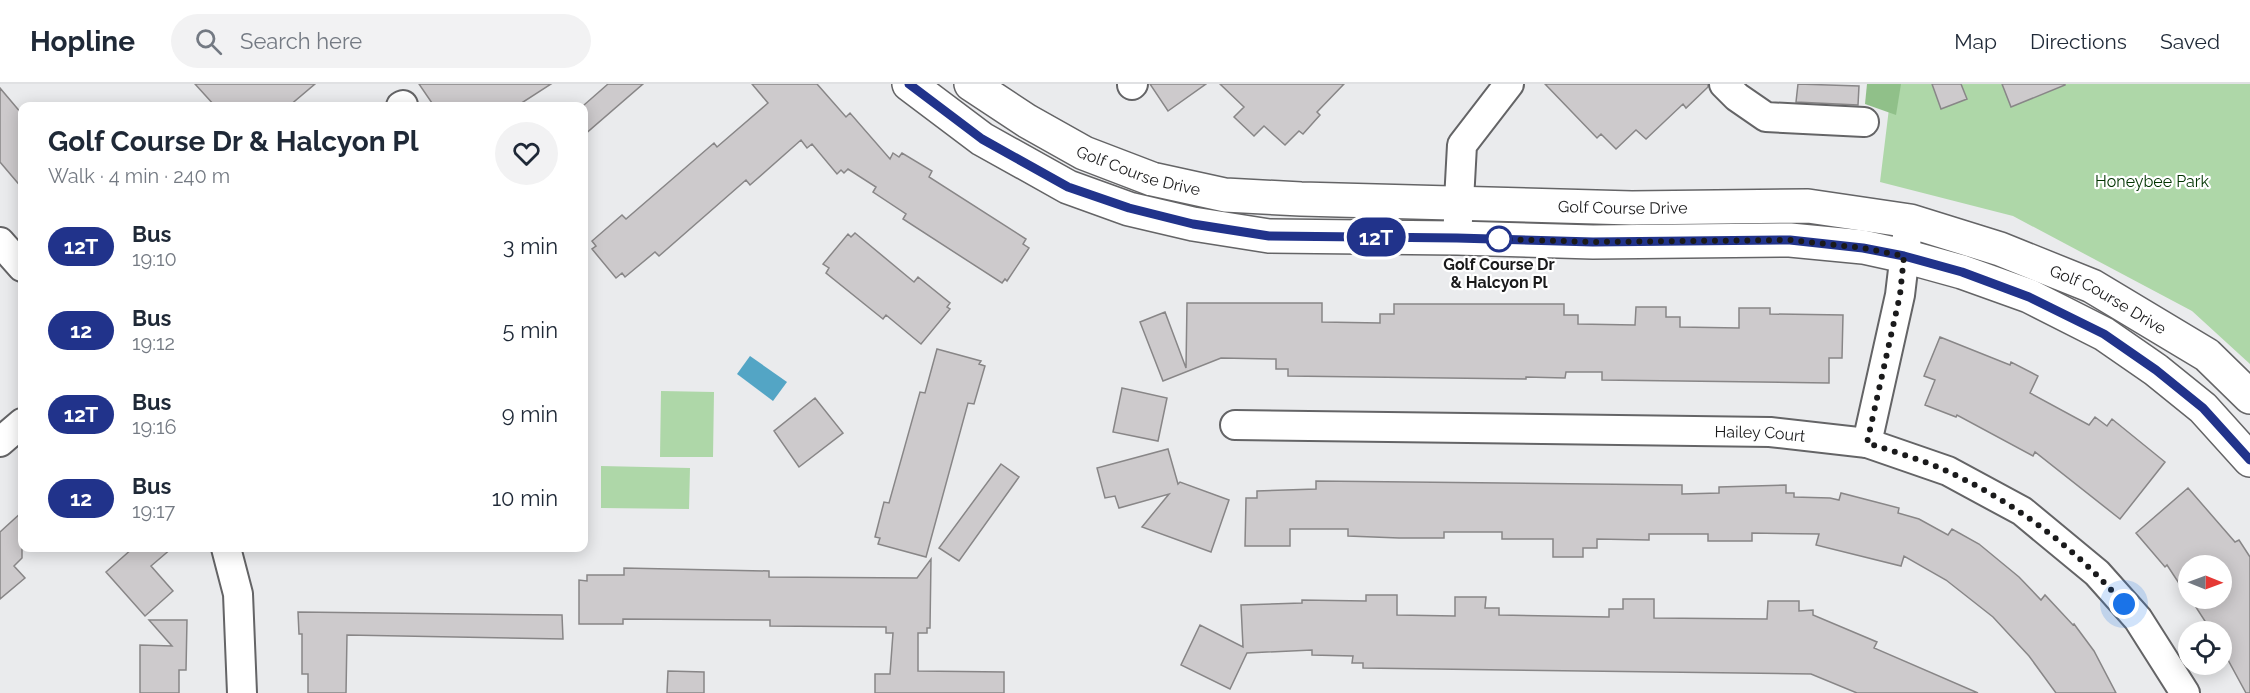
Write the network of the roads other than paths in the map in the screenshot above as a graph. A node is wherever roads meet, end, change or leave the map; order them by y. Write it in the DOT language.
graph roads {
  1 [pos="909,84"];
  2 [pos="971,84"];
  3 [pos="1509,84"];
  4 [pos="1724,84"];
  5 [pos="1864,122"];
  6 [pos="1459,202"];
  7 [pos="1910,220"];
  8 [pos="1457,238"];
  9 [pos="0,242"];
  10 [pos="1904,256"];
  11 [pos="18,262"];
  12 [pos="2250,397"];
  13 [pos="1235,424"];
  14 [pos="18,426"];
  15 [pos="0,442"];
  16 [pos="1867,443"];
  17 [pos="2250,460"];
  18 [pos="227,552"];
  19 [pos="242,693"];
  20 [pos="2185,693"];
  1 -- 8 [label="street, Golf Course Drive"];
  2 -- 6 [label="street, Golf Course Drive"];
  3 -- 6 [label="street"];
  4 -- 5 [label="street"];
  6 -- 7 [label="street, Golf Course Drive"];
  6 -- 8 [label="street"];
  7 -- 10 [label="street"];
  7 -- 12 [label="street, Golf Course Drive"];
  8 -- 10 [label="street, Golf Course Drive"];
  9 -- 11 [label="street"];
  10 -- 16 [label="street"];
  10 -- 17 [label="street, Golf Course Drive"];
  13 -- 16 [label="street, Hailey Court"];
  14 -- 15 [label="street"];
  16 -- 20 [label="street, Hailey Court"];
  18 -- 19 [label="street"];
}
